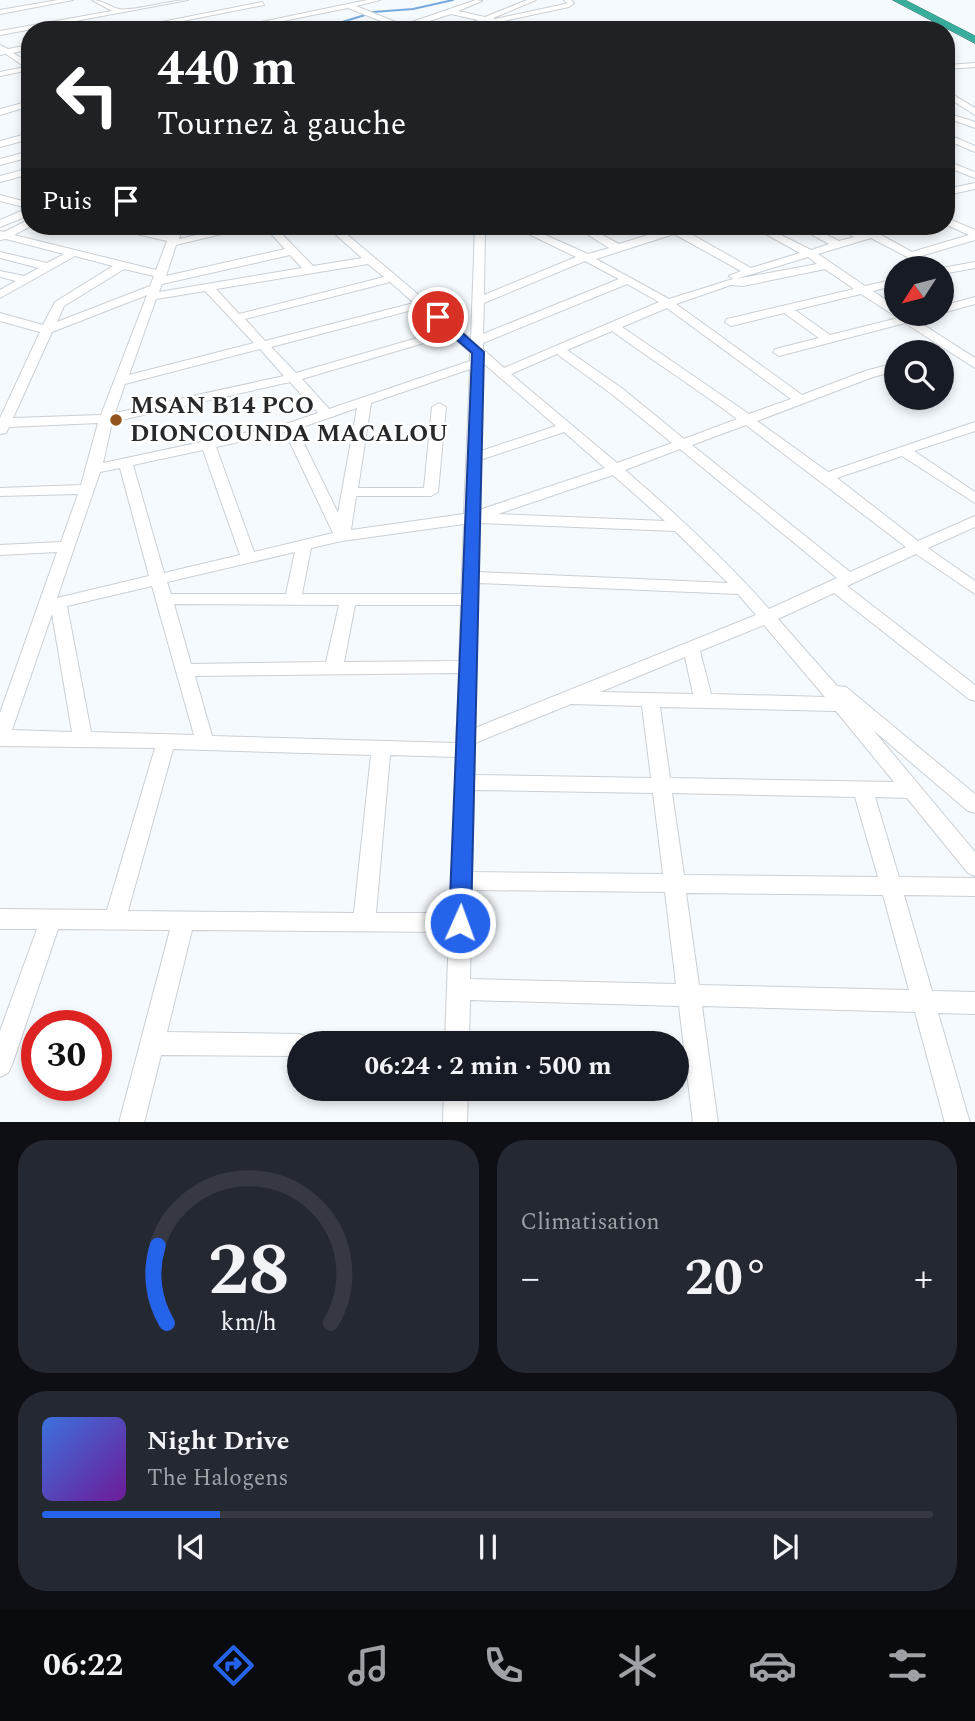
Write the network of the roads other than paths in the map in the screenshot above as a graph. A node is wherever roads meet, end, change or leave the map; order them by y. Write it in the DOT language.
graph roads {
  1 [pos="69,0"];
  2 [pos="95,0"];
  3 [pos="184,0"];
  4 [pos="335,0"];
  5 [pos="377,0"];
  6 [pos="533,0"];
  7 [pos="567,0"];
  8 [pos="898,0"];
  9 [pos="171,1"];
  10 [pos="479,1"];
  11 [pos="262,2"];
  12 [pos="32,6"];
  13 [pos="349,6"];
  14 [pos="0,12"];
  15 [pos="41,12"];
  16 [pos="118,12"];
  17 [pos="451,12"];
  18 [pos="50,17"];
  19 [pos="486,20"];
  20 [pos="57,21"];
  21 [pos="65,21"];
  22 [pos="135,21"];
  23 [pos="179,21"];
  24 [pos="266,21"];
  25 [pos="288,21"];
  26 [pos="388,21"];
  27 [pos="422,21"];
  28 [pos="495,21"];
  29 [pos="938,21"];
  30 [pos="21,29"];
  31 [pos="955,30"];
  32 [pos="0,33"];
  33 [pos="975,40"];
  34 [pos="21,48"];
  35 [pos="2,50"];
  36 [pos="21,62"];
  37 [pos="975,65"];
  38 [pos="955,67"];
  39 [pos="21,69"];
  40 [pos="955,69"];
  41 [pos="965,73"];
  42 [pos="0,74"];
  43 [pos="955,98"];
  44 [pos="0,105"];
  45 [pos="5,111"];
  46 [pos="974,111"];
  47 [pos="955,114"];
  48 [pos="21,115"];
  49 [pos="955,118"];
  50 [pos="0,121"];
  51 [pos="975,125"];
  52 [pos="21,138"];
  53 [pos="955,140"];
  54 [pos="0,144"];
  55 [pos="975,149"];
  56 [pos="0,153"];
  57 [pos="21,156"];
  58 [pos="11,159"];
  59 [pos="0,162"];
  60 [pos="955,166"];
  61 [pos="21,173"];
  62 [pos="975,175"];
  63 [pos="0,179"];
  64 [pos="975,186"];
  65 [pos="955,190"];
  66 [pos="0,198"];
  67 [pos="21,205"];
  68 [pos="21,213"];
  69 [pos="975,219"];
  70 [pos="955,222"];
  71 [pos="0,224"];
  72 [pos="955,225"];
  73 [pos="21,226"];
  74 [pos="277,235"];
  75 [pos="342,235"];
  76 [pos="480,235"];
  77 [pos="537,235"];
  78 [pos="595,235"];
  79 [pos="658,235"];
  80 [pos="678,235"];
  81 [pos="774,235"];
  82 [pos="818,235"];
  83 [pos="867,235"];
  84 [pos="2,236"];
  85 [pos="175,236"];
  86 [pos="975,236"];
  87 [pos="836,244"];
  88 [pos="617,248"];
  89 [pos="292,251"];
  90 [pos="807,252"];
  91 [pos="73,253"];
  92 [pos="0,255"];
  93 [pos="586,257"];
  94 [pos="371,260"];
  95 [pos="123,265"];
  96 [pos="827,265"];
  97 [pos="975,265"];
  98 [pos="48,267"];
  99 [pos="954,269"];
  100 [pos="310,270"];
  101 [pos="749,271"];
  102 [pos="0,274"];
  103 [pos="392,278"];
  104 [pos="629,279"];
  105 [pos="25,280"];
  106 [pos="730,282"];
  107 [pos="158,285"];
  108 [pos="884,285"];
  109 [pos="208,287"];
  110 [pos="864,290"];
  111 [pos="0,295"];
  112 [pos="975,300"];
  113 [pos="478,301"];
  114 [pos="422,304"];
  115 [pos="665,304"];
  116 [pos="884,304"];
  117 [pos="954,306"];
  118 [pos="786,309"];
  119 [pos="0,317"];
  120 [pos="236,318"];
  121 [pos="884,321"];
  122 [pos="731,322"];
  123 [pos="613,326"];
  124 [pos="914,326"];
  125 [pos="47,330"];
  126 [pos="453,331"];
  127 [pos="829,340"];
  128 [pos="932,340"];
  129 [pos="263,346"];
  130 [pos="975,346"];
  131 [pos="558,350"];
  132 [pos="954,351"];
  133 [pos="477,352"];
  134 [pos="779,352"];
  135 [pos="954,355"];
  136 [pos="975,364"];
  137 [pos="884,371"];
  138 [pos="503,373"];
  139 [pos="293,378"];
  140 [pos="122,381"];
  141 [pos="801,400"];
  142 [pos="365,401"];
  143 [pos="439,407"];
  144 [pos="327,414"];
  145 [pos="106,419"];
  146 [pos="746,420"];
  147 [pos="1,426"];
  148 [pos="975,426"];
  149 [pos="289,427"];
  150 [pos="566,428"];
  151 [pos="683,443"];
  152 [pos="208,444"];
  153 [pos="903,450"];
  154 [pos="473,458"];
  155 [pos="125,462"];
  156 [pos="94,469"];
  157 [pos="615,469"];
  158 [pos="826,477"];
  159 [pos="87,489"];
  160 [pos="0,492"];
  161 [pos="350,492"];
  162 [pos="975,499"];
  163 [pos="472,518"];
  164 [pos="975,520"];
  165 [pos="679,526"];
  166 [pos="342,536"];
  167 [pos="304,545"];
  168 [pos="66,547"];
  169 [pos="916,547"];
  170 [pos="0,550"];
  171 [pos="249,558"];
  172 [pos="470,577"];
  173 [pos="158,579"];
  174 [pos="843,583"];
  175 [pos="743,589"];
  176 [pos="975,590"];
  177 [pos="164,599"];
  178 [pos="293,599"];
  179 [pos="348,599"];
  180 [pos="470,600"];
  181 [pos="52,604"];
  182 [pos="767,617"];
  183 [pos="691,648"];
  184 [pos="467,667"];
  185 [pos="334,668"];
  186 [pos="184,670"];
  187 [pos="818,676"];
  188 [pos="975,694"];
  189 [pos="569,698"];
  190 [pos="650,699"];
  191 [pos="703,699"];
  192 [pos="841,704"];
  193 [pos="0,738"];
  194 [pos="83,740"];
  195 [pos="166,742"];
  196 [pos="205,743"];
  197 [pos="465,744"];
  198 [pos="381,747"];
  199 [pos="464,782"];
  200 [pos="662,786"];
  201 [pos="863,789"];
  202 [pos="912,790"];
  203 [pos="975,805"];
  204 [pos="975,867"];
  205 [pos="461,881"];
  206 [pos="674,883"];
  207 [pos="890,886"];
  208 [pos="975,887"];
  209 [pos="0,919"];
  210 [pos="51,919"];
  211 [pos="115,920"];
  212 [pos="184,920"];
  213 [pos="364,922"];
  214 [pos="460,923"];
  215 [pos="458,989"];
  216 [pos="689,995"];
  217 [pos="923,1002"];
  218 [pos="975,1003"];
  219 [pos="457,1031"];
  220 [pos="152,1043"];
  221 [pos="287,1045"];
  222 [pos="0,1065"];
  223 [pos="456,1101"];
  224 [pos="131,1122"];
  225 [pos="455,1122"];
  226 [pos="706,1122"];
  227 [pos="958,1122"];
  1 -- 12 [label="street"];
  2 -- 16 [label="street"];
  3 -- 9 [label="street"];
  4 -- 13 [label="street"];
  5 -- 13 [label="street"];
  6 -- 19 [label="street"];
  7 -- 28 [label="street"];
  8 -- 29 [label="highway"];
  9 -- 16 [label="street"];
  10 -- 17 [label="street"];
  11 -- 23 [label="street"];
  11 -- 24 [label="street"];
  12 -- 14 [label="street"];
  12 -- 15 [label="street"];
  13 -- 25 [label="street"];
  13 -- 26 [label="street"];
  16 -- 21 [label="street"];
  16 -- 22 [label="street"];
  17 -- 19 [label="street"];
  17 -- 27 [label="street"];
  18 -- 20 [label="street"];
  19 -- 28 [label="street"];
  30 -- 32 [label="street"];
  31 -- 33 [label="highway"];
  34 -- 35 [label="street"];
  35 -- 36 [label="street"];
  37 -- 38 [label="street"];
  39 -- 42 [label="street"];
  40 -- 41 [label="street"];
  43 -- 46 [label="street"];
  44 -- 45 [label="street"];
  46 -- 47 [label="street"];
  48 -- 50 [label="street"];
  49 -- 51 [label="street"];
  52 -- 54 [label="street"];
  53 -- 55 [label="street"];
  56 -- 58 [label="street"];
  57 -- 58 [label="street"];
  58 -- 59 [label="street"];
  60 -- 62 [label="street"];
  61 -- 63 [label="street"];
  64 -- 65 [label="street"];
  66 -- 67 [label="street"];
  68 -- 71 [label="street"];
  69 -- 70 [label="street"];
  72 -- 86 [label="street"];
  73 -- 84 [label="street"];
  74 -- 89 [label="street"];
  75 -- 94 [label="street"];
  76 -- 113 [label="street"];
  77 -- 93 [label="street"];
  78 -- 88 [label="street"];
  79 -- 88 [label="street"];
  80 -- 101 [label="street"];
  81 -- 90 [label="street"];
  82 -- 87 [label="street"];
  83 -- 86 [label="street"];
  83 -- 87 [label="street"];
  84 -- 91 [label="street"];
  85 -- 107 [label="street"];
  87 -- 90 [label="street"];
  88 -- 93 [label="street"];
  89 -- 100 [label="street"];
  89 -- 107 [label="street"];
  90 -- 96 [label="street"];
  90 -- 101 [label="street"];
  91 -- 95 [label="street"];
  91 -- 98 [label="street"];
  92 -- 98 [label="street"];
  93 -- 104 [label="street"];
  93 -- 113 [label="street"];
  94 -- 100 [label="street"];
  94 -- 103 [label="street"];
  95 -- 107 [label="street"];
  95 -- 125 [label="street"];
  96 -- 106 [label="street"];
  96 -- 110 [label="street"];
  97 -- 99 [label="street"];
  98 -- 105 [label="street"];
  100 -- 109 [label="street"];
  101 -- 106 [label="street"];
  102 -- 105 [label="street"];
  103 -- 114 [label="street"];
  103 -- 120 [label="street"];
  104 -- 115 [label="street"];
  104 -- 133 [label="street"];
  105 -- 111 [label="street"];
  106 -- 115 [label="street"];
  107 -- 109 [label="street"];
  107 -- 125 [label="street"];
  107 -- 140 [label="street"];
  108 -- 110 [label="street"];
  109 -- 120 [label="street"];
  110 -- 116 [label="street"];
  110 -- 118 [label="street"];
  112 -- 117 [label="street"];
  113 -- 133 [label="street"];
  114 -- 126 [label="street"];
  114 -- 129 [label="street"];
  115 -- 123 [label="street"];
  115 -- 141 [label="street"];
  118 -- 122 [label="street"];
  118 -- 127 [label="street"];
  119 -- 125 [label="street"];
  120 -- 129 [label="street"];
  121 -- 127 [label="street"];
  123 -- 131 [label="street"];
  123 -- 146 [label="street"];
  124 -- 128 [label="street"];
  125 -- 147 [label="street"];
  126 -- 133 [label="street"];
  126 -- 139 [label="street"];
  127 -- 134 [label="street"];
  129 -- 139 [label="street"];
  129 -- 140 [label="street"];
  130 -- 132 [label="street"];
  131 -- 138 [label="street"];
  131 -- 151 [label="street"];
  133 -- 138 [label="street"];
  133 -- 142 [label="street"];
  133 -- 154 [label="street"];
  135 -- 136 [label="street"];
  137 -- 141 [label="street"];
  138 -- 150 [label="street"];
  139 -- 144 [label="street"];
  139 -- 145 [label="street"];
  140 -- 145 [label="street"];
  141 -- 146 [label="street"];
  142 -- 144 [label="street"];
  142 -- 161 [label="street"];
  143 -- 161 [label="street"];
  144 -- 149 [label="street"];
  145 -- 147 [label="street"];
  145 -- 156 [label="street"];
  146 -- 151 [label="street"];
  146 -- 158 [label="street"];
  148 -- 153 [label="street"];
  149 -- 152 [label="street"];
  149 -- 166 [label="street"];
  150 -- 154 [label="street"];
  150 -- 157 [label="street"];
  151 -- 157 [label="street"];
  151 -- 174 [label="street"];
  152 -- 155 [label="street"];
  152 -- 171 [label="street"];
  153 -- 158 [label="street"];
  153 -- 162 [label="street"];
  154 -- 163 [label="street"];
  155 -- 156 [label="street"];
  155 -- 173 [label="street"];
  156 -- 159 [label="street"];
  157 -- 163 [label="street"];
  157 -- 165 [label="street"];
  158 -- 169 [label="street"];
  159 -- 160 [label="street"];
  159 -- 168 [label="street"];
  161 -- 166 [label="street"];
  163 -- 165 [label="street"];
  163 -- 166 [label="street"];
  163 -- 172 [label="street"];
  164 -- 169 [label="street"];
  165 -- 175 [label="street"];
  166 -- 167 [label="street"];
  167 -- 171 [label="street"];
  167 -- 178 [label="street"];
  168 -- 170 [label="street"];
  168 -- 181 [label="street"];
  169 -- 174 [label="street"];
  169 -- 176 [label="street"];
  171 -- 173 [label="street"];
  172 -- 175 [label="street"];
  172 -- 180 [label="street"];
  173 -- 177 [label="street"];
  173 -- 181 [label="street"];
  174 -- 182 [label="street"];
  174 -- 188 [label="street"];
  175 -- 182 [label="street"];
  177 -- 178 [label="street"];
  177 -- 186 [label="street"];
  178 -- 179 [label="street"];
  179 -- 180 [label="street"];
  179 -- 185 [label="street"];
  180 -- 184 [label="street"];
  181 -- 193 [label="street"];
  181 -- 194 [label="street"];
  182 -- 183 [label="street"];
  182 -- 187 [label="street"];
  183 -- 189 [label="street"];
  183 -- 191 [label="street"];
  184 -- 185 [label="street"];
  184 -- 197 [label="street"];
  185 -- 186 [label="street"];
  186 -- 196 [label="street"];
  187 -- 192 [label="street"];
  187 -- 203 [label="street"];
  189 -- 190 [label="street"];
  189 -- 197 [label="street"];
  190 -- 191 [label="street"];
  190 -- 200 [label="street"];
  191 -- 192 [label="street"];
  192 -- 202 [label="street"];
  193 -- 194 [label="street"];
  194 -- 195 [label="street"];
  195 -- 196 [label="street"];
  195 -- 211 [label="street"];
  196 -- 198 [label="street"];
  197 -- 198 [label="street"];
  197 -- 199 [label="street"];
  198 -- 213 [label="street"];
  199 -- 200 [label="street"];
  199 -- 205 [label="street"];
  200 -- 201 [label="street"];
  200 -- 206 [label="street"];
  201 -- 202 [label="street"];
  201 -- 207 [label="street"];
  202 -- 204 [label="street"];
  205 -- 206 [label="street"];
  205 -- 214 [label="street"];
  206 -- 207 [label="street"];
  206 -- 216 [label="street"];
  207 -- 208 [label="street"];
  207 -- 217 [label="street"];
  209 -- 210 [label="street"];
  210 -- 211 [label="street"];
  210 -- 222 [label="street"];
  211 -- 212 [label="street"];
  212 -- 213 [label="street"];
  212 -- 220 [label="street"];
  213 -- 214 [label="street"];
  214 -- 215 [label="street"];
  215 -- 216 [label="street"];
  215 -- 219 [label="street"];
  216 -- 217 [label="street"];
  216 -- 226 [label="street"];
  217 -- 218 [label="street"];
  217 -- 227 [label="street"];
  220 -- 221 [label="street"];
  220 -- 224 [label="street"];
  223 -- 225 [label="street"];
}
